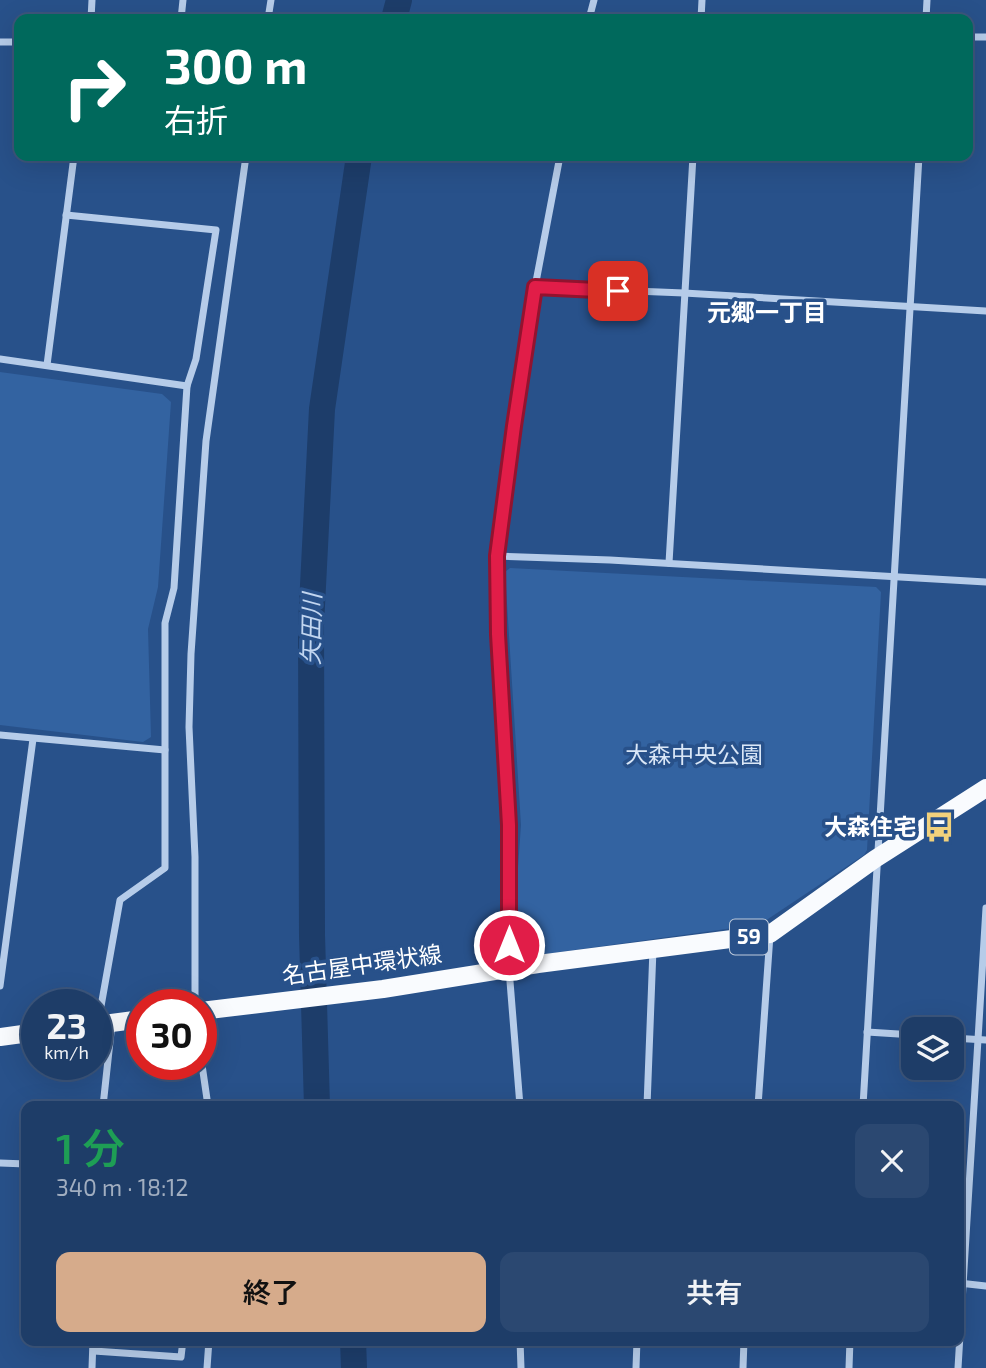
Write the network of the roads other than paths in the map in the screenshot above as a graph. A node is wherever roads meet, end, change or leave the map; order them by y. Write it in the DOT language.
graph roads {
  1 [pos="73,161"];
  2 [pos="245,161"];
  3 [pos="559,161"];
  4 [pos="693,161"];
  5 [pos="919,161"];
  6 [pos="66,215"];
  7 [pos="535,287"];
  8 [pos="684,293"];
  9 [pos="911,307"];
  10 [pos="986,312"];
  11 [pos="0,359"];
  12 [pos="47,365"];
  13 [pos="187,386"];
  14 [pos="497,556"];
  15 [pos="669,563"];
  16 [pos="894,578"];
  17 [pos="986,582"];
  18 [pos="0,735"];
  19 [pos="33,739"];
  20 [pos="165,750"];
  21 [pos="986,788"];
  22 [pos="876,859"];
  23 [pos="986,908"];
  24 [pos="770,934"];
  25 [pos="653,948"];
  26 [pos="509,969"];
  27 [pos="0,986"];
  28 [pos="107,989"];
  29 [pos="195,989"];
  30 [pos="217,1009"];
  31 [pos="867,1032"];
  32 [pos="21,1034"];
  33 [pos="901,1034"];
  34 [pos="0,1037"];
  35 [pos="964,1039"];
  36 [pos="982,1040"];
  37 [pos="103,1080"];
  38 [pos="204,1080"];
  39 [pos="103,1101"];
  40 [pos="207,1101"];
  41 [pos="520,1101"];
  42 [pos="647,1101"];
  43 [pos="758,1101"];
  44 [pos="863,1101"];
  45 [pos="0,1163"];
  46 [pos="21,1164"];
  47 [pos="964,1248"];
  48 [pos="964,1283"];
  49 [pos="986,1286"];
  50 [pos="94,1346"];
  51 [pos="182,1346"];
  52 [pos="209,1346"];
  53 [pos="520,1346"];
  54 [pos="637,1346"];
  55 [pos="744,1346"];
  56 [pos="850,1346"];
  57 [pos="959,1346"];
  58 [pos="94,1352"];
  59 [pos="92,1368"];
  60 [pos="207,1368"];
  61 [pos="521,1368"];
  62 [pos="636,1368"];
  63 [pos="743,1368"];
  64 [pos="849,1368"];
  65 [pos="958,1368"];
  1 -- 6 [label="street"];
  2 -- 29 [label="street"];
  3 -- 7 [label="street"];
  4 -- 8 [label="street"];
  5 -- 9 [label="street"];
  6 -- 12 [label="street"];
  6 -- 13 [label="street"];
  7 -- 8 [label="street"];
  7 -- 14 [label="street"];
  8 -- 9 [label="street"];
  8 -- 15 [label="street"];
  9 -- 10 [label="street"];
  9 -- 16 [label="street"];
  11 -- 12 [label="street"];
  12 -- 13 [label="street"];
  13 -- 20 [label="street"];
  14 -- 15 [label="street"];
  14 -- 26 [label="street"];
  15 -- 16 [label="street"];
  16 -- 17 [label="street"];
  16 -- 22 [label="street"];
  18 -- 19 [label="street"];
  19 -- 20 [label="street"];
  19 -- 27 [label="street"];
  20 -- 28 [label="street"];
  21 -- 22 [label="main road, 名古屋中環状線 / 59"];
  22 -- 24 [label="main road, 名古屋中環状線 / 59"];
  22 -- 31 [label="street"];
  23 -- 36 [label="street"];
  24 -- 25 [label="main road, 名古屋中環状線 / 59"];
  24 -- 43 [label="street"];
  25 -- 26 [label="main road, 名古屋中環状線 / 59"];
  25 -- 42 [label="street"];
  26 -- 30 [label="main road, 名古屋中環状線 / 59"];
  26 -- 41 [label="street"];
  31 -- 33 [label="street"];
  31 -- 44 [label="street"];
  32 -- 34 [label="main road"];
  35 -- 36 [label="street"];
  36 -- 47 [label="street"];
  37 -- 39 [label="street"];
  38 -- 40 [label="street"];
  45 -- 46 [label="street"];
  48 -- 49 [label="street"];
  50 -- 58 [label="street"];
  51 -- 58 [label="street"];
  52 -- 60 [label="street"];
  53 -- 61 [label="street"];
  54 -- 62 [label="street"];
  55 -- 63 [label="street"];
  56 -- 64 [label="street"];
  57 -- 65 [label="street"];
  58 -- 59 [label="street"];
}
